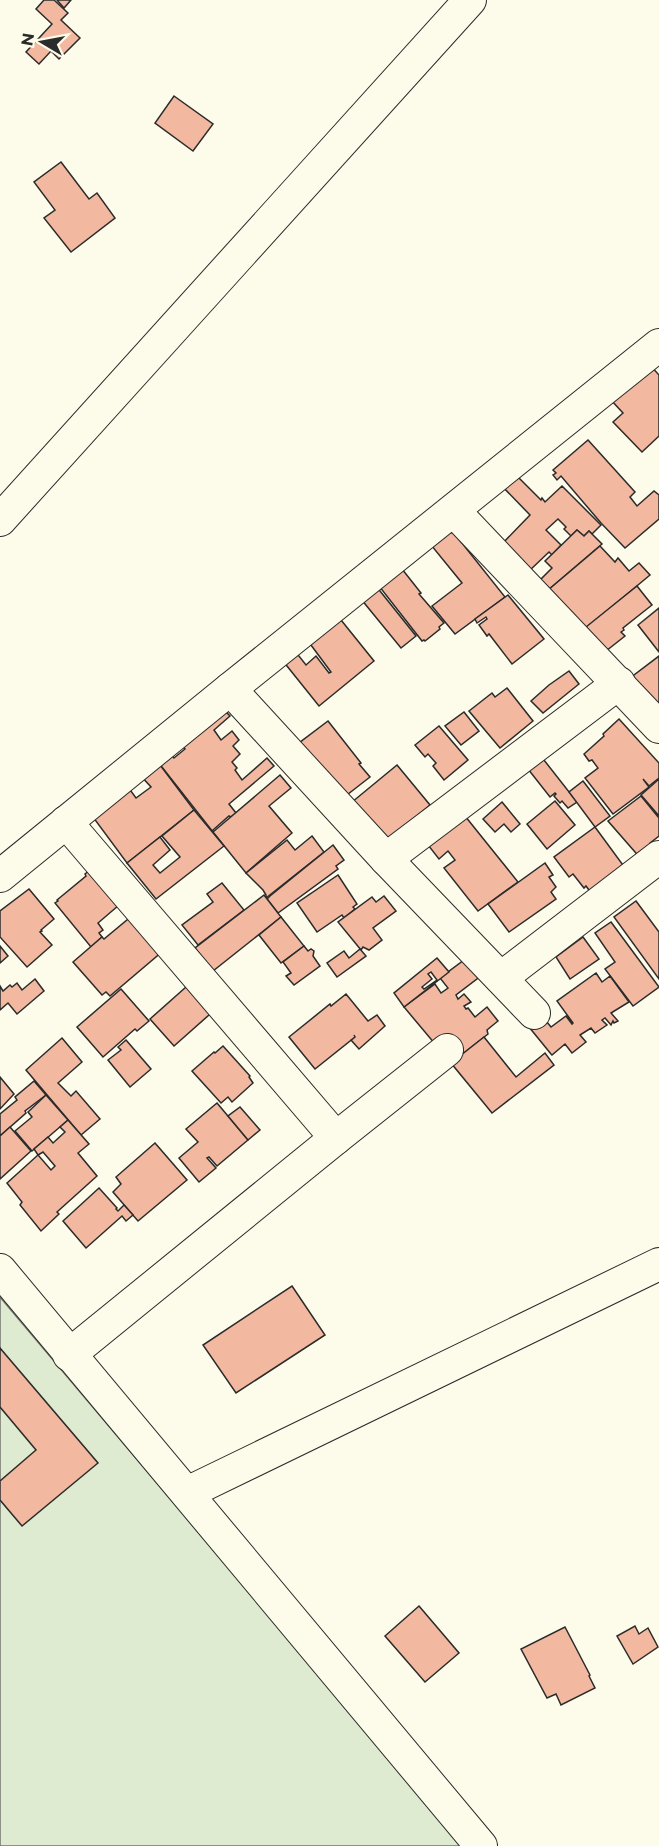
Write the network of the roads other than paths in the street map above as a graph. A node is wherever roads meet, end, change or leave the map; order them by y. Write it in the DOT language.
graph roads {
  1 [pos="470,0"];
  2 [pos="659,345"];
  3 [pos="454,511"];
  4 [pos="0,520"];
  5 [pos="618,683"];
  6 [pos="230,689"];
  7 [pos="659,727"];
  8 [pos="66,822"];
  9 [pos="659,857"];
  10 [pos="386,859"];
  11 [pos="0,876"];
  12 [pos="501,978"];
  13 [pos="534,1013"];
  14 [pos="447,1050"];
  15 [pos="336,1138"];
  16 [pos="659,1264"];
  17 [pos="0,1270"];
  18 [pos="69,1355"];
  19 [pos="187,1493"];
  20 [pos="481,1846"];
  1 -- 4 [label="street"];
  2 -- 3 [label="street"];
  3 -- 5 [label="street"];
  3 -- 6 [label="street"];
  5 -- 7 [label="street"];
  5 -- 10 [label="street"];
  6 -- 8 [label="street"];
  6 -- 10 [label="street"];
  8 -- 11 [label="street"];
  8 -- 15 [label="street"];
  9 -- 12 [label="street"];
  10 -- 12 [label="street"];
  12 -- 13 [label="street"];
  14 -- 15 [label="street"];
  15 -- 18 [label="street"];
  16 -- 19 [label="street"];
  17 -- 18 [label="street"];
  18 -- 19 [label="street"];
  19 -- 20 [label="street"];
}
